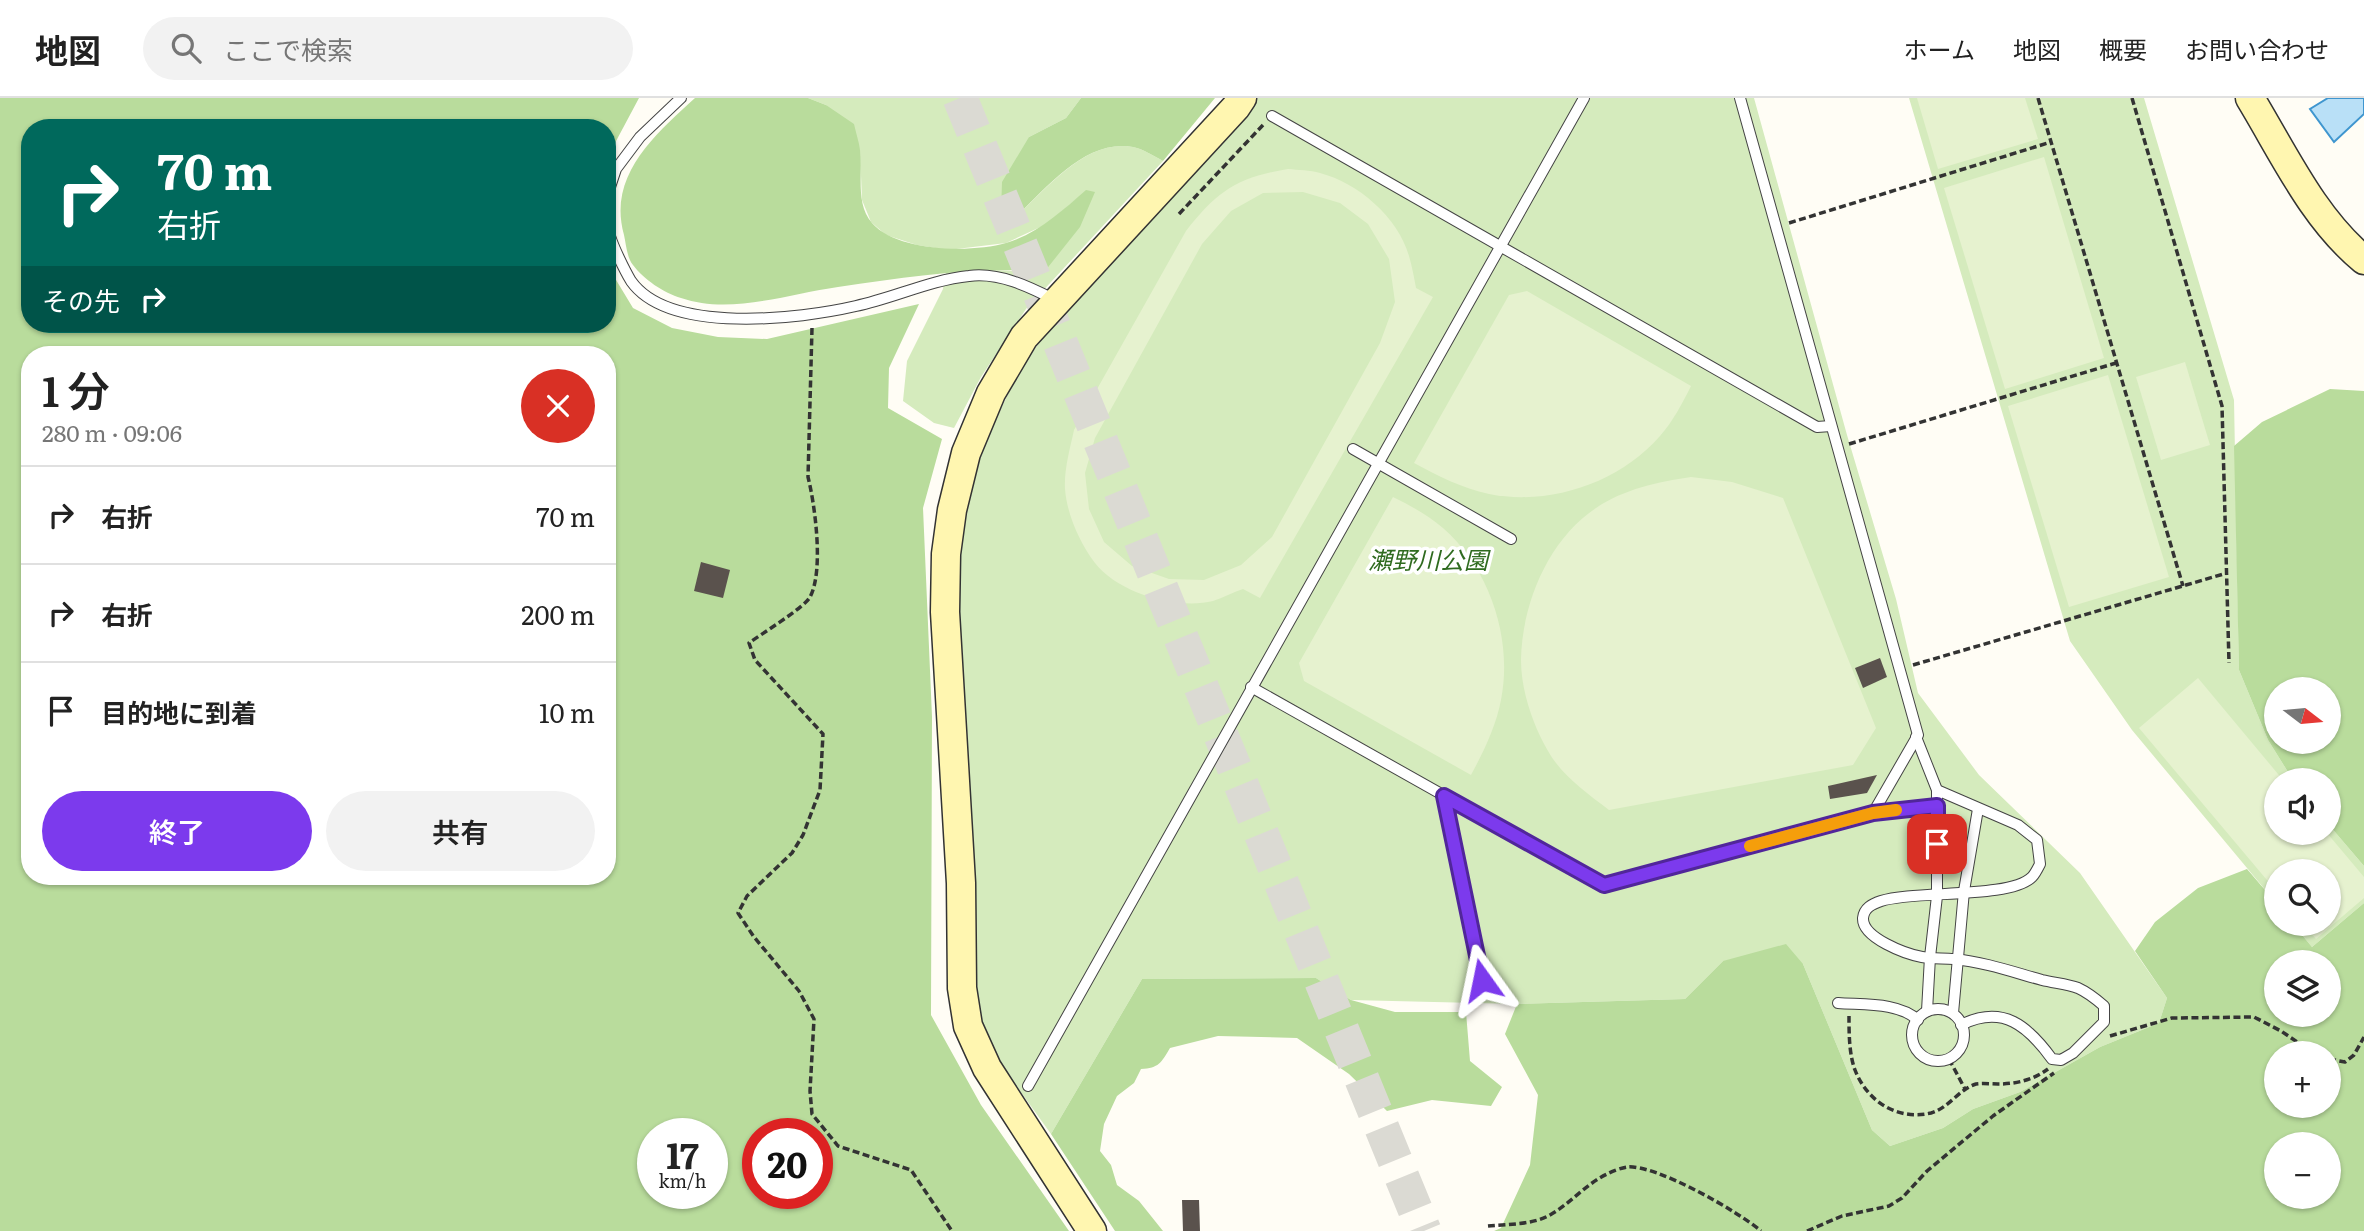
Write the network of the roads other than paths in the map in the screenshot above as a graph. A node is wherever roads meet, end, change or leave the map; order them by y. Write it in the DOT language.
graph roads {
  1 [pos="681,98"];
  2 [pos="1242,98"];
  3 [pos="1584,98"];
  4 [pos="1740,98"];
  5 [pos="2250,98"];
  6 [pos="1272,116"];
  7 [pos="616,169"];
  8 [pos="1500,248"];
  9 [pos="616,249"];
  10 [pos="2364,260"];
  11 [pos="1056,300"];
  12 [pos="1831,426"];
  13 [pos="1353,449"];
  14 [pos="1378,463"];
  15 [pos="1511,539"];
  16 [pos="1251,687"];
  17 [pos="1916,737"];
  18 [pos="1937,790"];
  19 [pos="1444,796"];
  20 [pos="1937,806"];
  21 [pos="1978,809"];
  22 [pos="1873,813"];
  23 [pos="1964,891"];
  24 [pos="1937,896"];
  25 [pos="1930,957"];
  26 [pos="1956,960"];
  27 [pos="1482,980"];
  28 [pos="1844,1003"];
  29 [pos="1927,1011"];
  30 [pos="1953,1013"];
  31 [pos="1918,1020"];
  32 [pos="1961,1025"];
  33 [pos="1028,1086"];
  34 [pos="1092,1231"];
  1 -- 7 [label="lane"];
  2 -- 11 [label="street"];
  3 -- 8 [label="lane"];
  4 -- 12 [label="lane"];
  5 -- 10 [label="street"];
  6 -- 8 [label="lane"];
  8 -- 12 [label="lane"];
  8 -- 14 [label="lane"];
  9 -- 11 [label="lane"];
  11 -- 34 [label="street"];
  12 -- 17 [label="lane"];
  13 -- 14 [label="lane"];
  14 -- 15 [label="lane"];
  14 -- 16 [label="lane"];
  16 -- 19 [label="lane"];
  16 -- 33 [label="lane"];
  17 -- 18 [label="lane"];
  17 -- 22 [label="lane"];
  18 -- 20 [label="lane"];
  18 -- 21 [label="lane"];
  19 -- 22 [label="lane"];
  19 -- 27 [label="lane"];
  20 -- 22 [label="lane"];
  20 -- 24 [label="lane"];
  21 -- 23 [label="lane"];
  21 -- 23 [label="lane"];
  23 -- 24 [label="lane"];
  23 -- 26 [label="lane"];
  24 -- 25 [label="lane"];
  24 -- 25 [label="lane"];
  25 -- 26 [label="lane"];
  25 -- 29 [label="lane"];
  26 -- 30 [label="lane"];
  26 -- 32 [label="lane"];
  28 -- 31 [label="lane"];
  29 -- 30 [label="lane"];
  29 -- 31 [label="lane"];
  30 -- 32 [label="lane"];
  31 -- 32 [label="lane"];
}
